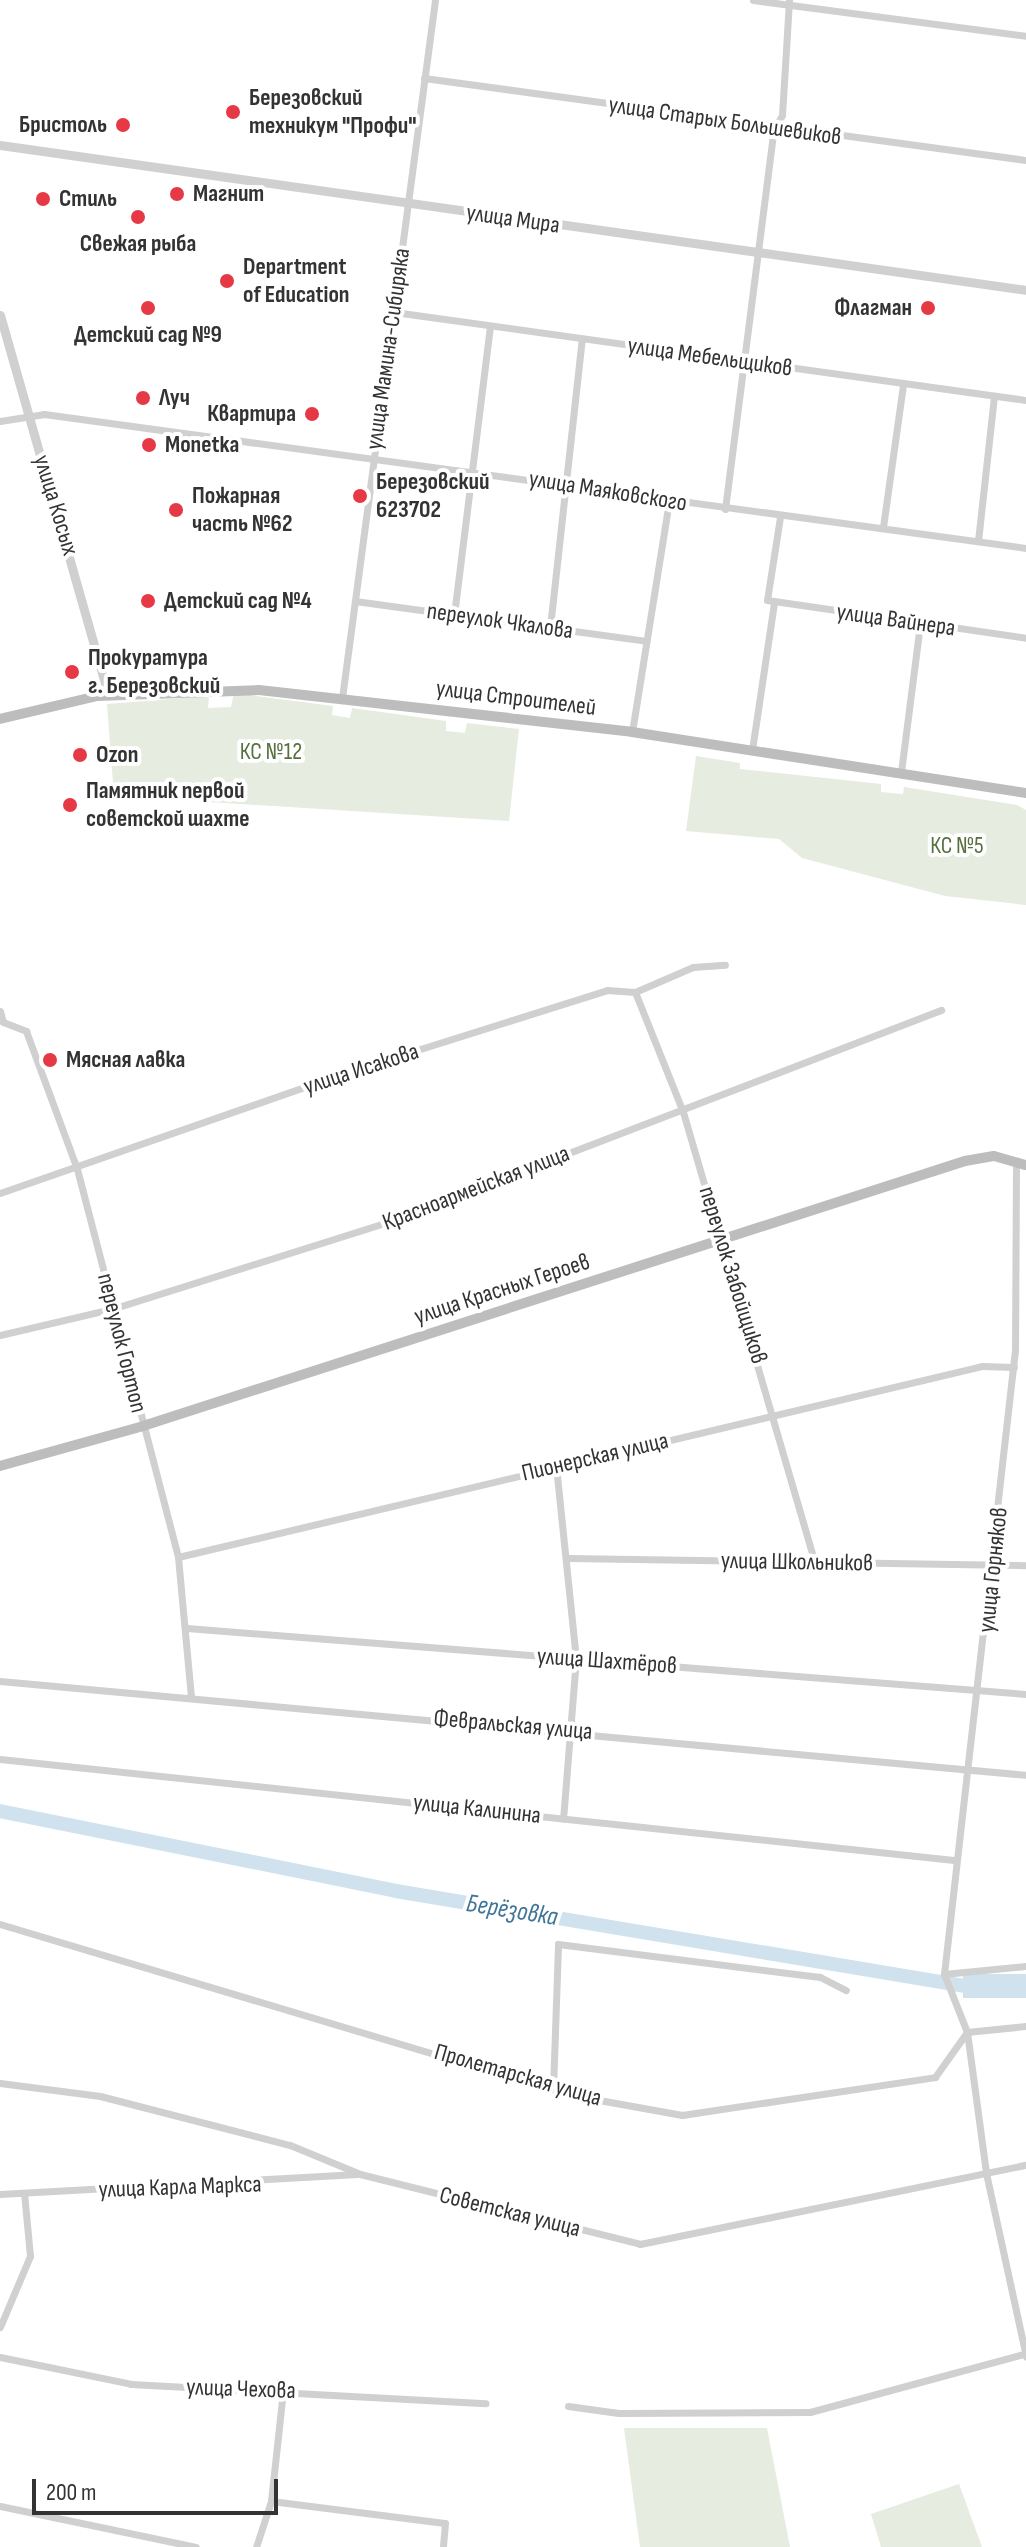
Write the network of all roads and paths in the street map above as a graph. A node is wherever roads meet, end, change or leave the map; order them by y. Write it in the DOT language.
graph roads {
  1 [pos="435,0"];
  2 [pos="753,0"];
  3 [pos="789,2"];
  4 [pos="1026,36"];
  5 [pos="424,78"];
  6 [pos="774,129"];
  7 [pos="0,145"];
  8 [pos="1026,160"];
  9 [pos="407,204"];
  10 [pos="759,252"];
  11 [pos="1026,290"];
  12 [pos="394,312"];
  13 [pos="0,315"];
  14 [pos="490,327"];
  15 [pos="582,339"];
  16 [pos="744,361"];
  17 [pos="903,384"];
  18 [pos="994,396"];
  19 [pos="1026,400"];
  20 [pos="29,414"];
  21 [pos="0,421"];
  22 [pos="373,459"];
  23 [pos="473,472"];
  24 [pos="569,484"];
  25 [pos="669,500"];
  26 [pos="725,509"];
  27 [pos="780,517"];
  28 [pos="883,527"];
  29 [pos="978,541"];
  30 [pos="1026,548"];
  31 [pos="355,601"];
  32 [pos="770,601"];
  33 [pos="454,615"];
  34 [pos="920,624"];
  35 [pos="550,627"];
  36 [pos="1026,638"];
  37 [pos="646,641"];
  38 [pos="108,695"];
  39 [pos="342,698"];
  40 [pos="0,719"];
  41 [pos="632,732"];
  42 [pos="752,750"];
  43 [pos="901,772"];
  44 [pos="1026,793"];
  45 [pos="725,965"];
  46 [pos="635,992"];
  47 [pos="941,1010"];
  48 [pos="0,1011"];
  49 [pos="2,1023"];
  50 [pos="683,1112"];
  51 [pos="1021,1165"];
  52 [pos="77,1169"];
  53 [pos="0,1193"];
  54 [pos="721,1238"];
  55 [pos="115,1308"];
  56 [pos="0,1335"];
  57 [pos="1015,1350"];
  58 [pos="1026,1351"];
  59 [pos="1014,1367"];
  60 [pos="776,1414"];
  61 [pos="143,1426"];
  62 [pos="0,1466"];
  63 [pos="556,1466"];
  64 [pos="178,1557"];
  65 [pos="568,1558"];
  66 [pos="815,1562"];
  67 [pos="993,1565"];
  68 [pos="1026,1565"];
  69 [pos="187,1628"];
  70 [pos="576,1658"];
  71 [pos="0,1681"];
  72 [pos="980,1690"];
  73 [pos="1026,1694"];
  74 [pos="191,1697"];
  75 [pos="571,1729"];
  76 [pos="0,1759"];
  77 [pos="967,1769"];
  78 [pos="1026,1775"];
  79 [pos="563,1818"];
  80 [pos="954,1860"];
  81 [pos="0,1924"];
  82 [pos="1026,1966"];
  83 [pos="944,1974"];
  84 [pos="846,1990"];
  85 [pos="1026,2026"];
  86 [pos="967,2032"];
  87 [pos="0,2083"];
  88 [pos="553,2089"];
  89 [pos="1026,2165"];
  90 [pos="986,2173"];
  91 [pos="360,2174"];
  92 [pos="24,2193"];
  93 [pos="0,2194"];
  94 [pos="0,2327"];
  95 [pos="1025,2356"];
  96 [pos="0,2357"];
  97 [pos="283,2390"];
  98 [pos="485,2403"];
  99 [pos="568,2406"];
  100 [pos="271,2501"];
  101 [pos="0,2506"];
  102 [pos="196,2547"];
  103 [pos="256,2547"];
  104 [pos="443,2547"];
  1 -- 5 [label="street, улица Мамина-Сибиряка"];
  2 -- 3 [label="street"];
  3 -- 4 [label="street"];
  3 -- 6 [label="street"];
  5 -- 6 [label="street, улица Старых Большевиков"];
  5 -- 9 [label="street, улица Мамина-Сибиряка"];
  6 -- 8 [label="street, улица Старых Большевиков"];
  6 -- 10 [label="street"];
  7 -- 9 [label="street, улица Мира"];
  9 -- 10 [label="street, улица Мира"];
  9 -- 12 [label="street, улица Мамина-Сибиряка"];
  10 -- 11 [label="street, улица Мира"];
  10 -- 16 [label="street"];
  12 -- 14 [label="street, улица Мебельщиков"];
  12 -- 22 [label="street, улица Мамина-Сибиряка"];
  13 -- 20 [label="street, улица Косых"];
  14 -- 15 [label="street, улица Мебельщиков"];
  14 -- 23 [label="street"];
  15 -- 16 [label="street, улица Мебельщиков"];
  15 -- 24 [label="street"];
  16 -- 17 [label="street, улица Мебельщиков"];
  16 -- 26 [label="street"];
  17 -- 18 [label="street, улица Мебельщиков"];
  17 -- 28 [label="street"];
  18 -- 19 [label="street, улица Мебельщиков"];
  18 -- 29 [label="street"];
  20 -- 21 [label="street, улица Маяковского"];
  20 -- 22 [label="street, улица Маяковского"];
  20 -- 38 [label="street, улица Косых"];
  22 -- 23 [label="street, улица Маяковского"];
  22 -- 31 [label="street, улица Мамина-Сибиряка"];
  23 -- 24 [label="street, улица Маяковского"];
  23 -- 33 [label="street"];
  24 -- 25 [label="street, улица Маяковского"];
  24 -- 35 [label="street"];
  25 -- 26 [label="street, улица Маяковского"];
  25 -- 37 [label="street"];
  26 -- 27 [label="street, улица Маяковского"];
  27 -- 28 [label="street, улица Маяковского"];
  27 -- 32 [label="street"];
  28 -- 29 [label="street, улица Маяковского"];
  29 -- 30 [label="street, улица Маяковского"];
  31 -- 33 [label="street, переулок Чкалова"];
  31 -- 39 [label="street, улица Мамина-Сибиряка"];
  32 -- 34 [label="street, улица Вайнера"];
  32 -- 42 [label="street"];
  33 -- 35 [label="street, переулок Чкалова"];
  34 -- 36 [label="street, улица Вайнера"];
  34 -- 43 [label="street"];
  35 -- 37 [label="street, переулок Чкалова"];
  37 -- 41 [label="street"];
  38 -- 39 [label="main road, улица Строителей"];
  38 -- 40 [label="main road, улица Строителей"];
  39 -- 41 [label="main road, улица Строителей"];
  41 -- 42 [label="main road, улица Строителей"];
  42 -- 43 [label="main road, улица Строителей"];
  43 -- 44 [label="main road, улица Строителей"];
  45 -- 46 [label="street, улица Исакова"];
  46 -- 50 [label="street, переулок Забойщиков"];
  46 -- 52 [label="street, улица Исакова"];
  47 -- 50 [label="street, Красноармейская улица"];
  48 -- 49 [label="street, переулок Гортоп"];
  49 -- 52 [label="street, переулок Гортоп"];
  50 -- 54 [label="street, переулок Забойщиков"];
  50 -- 55 [label="street, Красноармейская улица"];
  51 -- 54 [label="main road, улица Красных Героев"];
  51 -- 57 [label="street, улица Горняков"];
  52 -- 53 [label="street, улица Исакова"];
  52 -- 55 [label="street, переулок Гортоп"];
  54 -- 60 [label="street, переулок Забойщиков"];
  54 -- 61 [label="main road, улица Красных Героев"];
  55 -- 56 [label="street, Красноармейская улица"];
  55 -- 61 [label="street, переулок Гортоп"];
  57 -- 58 [label="street"];
  57 -- 59 [label="street, улица Горняков"];
  59 -- 60 [label="street, Пионерская улица"];
  59 -- 67 [label="street, улица Горняков"];
  60 -- 63 [label="street, Пионерская улица"];
  60 -- 66 [label="street, переулок Забойщиков"];
  61 -- 62 [label="main road, улица Красных Героев"];
  61 -- 64 [label="street, переулок Гортоп"];
  63 -- 64 [label="street, Пионерская улица"];
  63 -- 65 [label="street"];
  64 -- 69 [label="street, переулок Гортоп"];
  65 -- 66 [label="street, улица Школьников"];
  65 -- 70 [label="street"];
  66 -- 67 [label="street, улица Школьников"];
  67 -- 68 [label="street, улица Школьников"];
  67 -- 72 [label="street, улица Горняков"];
  69 -- 70 [label="street, улица Шахтёров"];
  69 -- 74 [label="street, переулок Гортоп"];
  70 -- 72 [label="street, улица Шахтёров"];
  70 -- 75 [label="street"];
  71 -- 74 [label="street, Февральская улица"];
  72 -- 73 [label="street, улица Шахтёров"];
  72 -- 77 [label="street, улица Горняков"];
  74 -- 75 [label="street, Февральская улица"];
  75 -- 77 [label="street, Февральская улица"];
  75 -- 79 [label="street"];
  76 -- 79 [label="street, улица Калинина"];
  77 -- 78 [label="street, Февральская улица"];
  77 -- 80 [label="street, улица Горняков"];
  79 -- 80 [label="street, улица Калинина"];
  80 -- 83 [label="street, улица Горняков"];
  81 -- 88 [label="street, Пролетарская улица"];
  82 -- 83 [label="street"];
  83 -- 86 [label="street"];
  84 -- 88 [label="street"];
  85 -- 86 [label="street"];
  86 -- 88 [label="street, Пролетарская улица"];
  86 -- 90 [label="street"];
  87 -- 91 [label="street, Советская улица"];
  89 -- 90 [label="street, Советская улица"];
  90 -- 91 [label="street, Советская улица"];
  90 -- 95 [label="street"];
  91 -- 92 [label="street, улица Карла Маркса"];
  92 -- 93 [label="street, улица Карла Маркса"];
  92 -- 94 [label="street"];
  95 -- 99 [label="street"];
  96 -- 97 [label="street, улица Чехова"];
  97 -- 98 [label="street, улица Чехова"];
  97 -- 100 [label="street"];
  100 -- 103 [label="street"];
  100 -- 104 [label="street"];
  101 -- 102 [label="street"];
}
